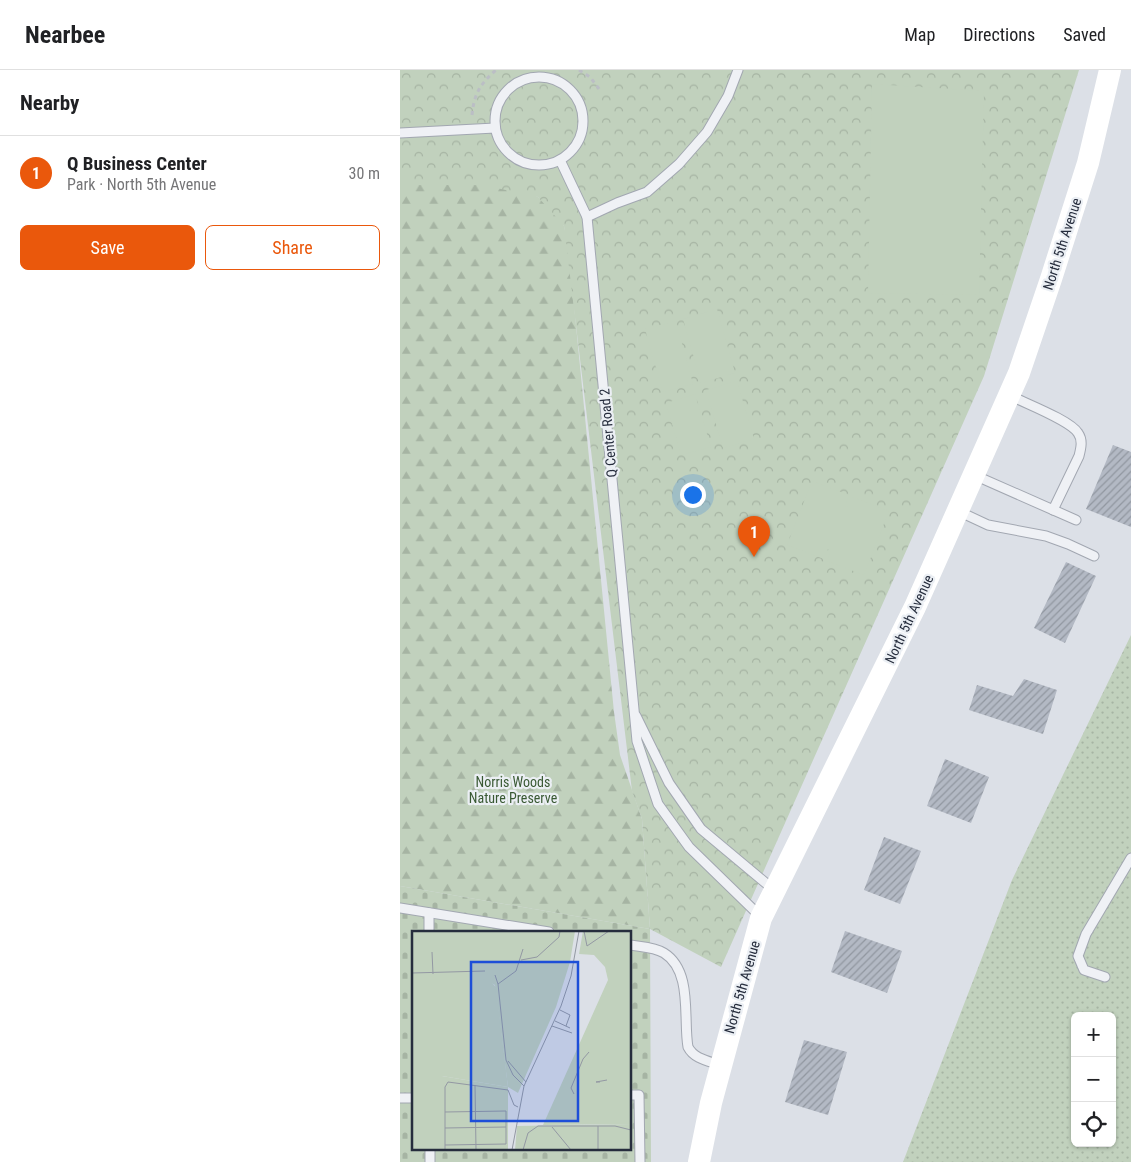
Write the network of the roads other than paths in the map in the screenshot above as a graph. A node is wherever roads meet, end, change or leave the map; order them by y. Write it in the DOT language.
graph roads {
  1 [pos="738,70"];
  2 [pos="1110,70"];
  3 [pos="495,128"];
  4 [pos="400,133"];
  5 [pos="560,160"];
  6 [pos="587,217"];
  7 [pos="1009,395"];
  8 [pos="974,475"];
  9 [pos="958,510"];
  10 [pos="1053,510"];
  11 [pos="1076,520"];
  12 [pos="1094,556"];
  13 [pos="634,712"];
  14 [pos="1131,858"];
  15 [pos="774,890"];
  16 [pos="400,908"];
  17 [pos="429,913"];
  18 [pos="761,918"];
  19 [pos="429,931"];
  20 [pos="543,931"];
  21 [pos="631,945"];
  22 [pos="1105,977"];
  23 [pos="721,1065"];
  24 [pos="631,1095"];
  25 [pos="640,1162"];
  26 [pos="699,1162"];
  1 -- 6 [label="lane"];
  2 -- 7 [label="main road, North 5th Avenue"];
  3 -- 4 [label="lane"];
  3 -- 5 [label="lane"];
  3 -- 5 [label="lane"];
  5 -- 6 [label="lane, Q Center Road 2"];
  6 -- 13 [label="lane, Q Center Road 2"];
  7 -- 8 [label="main road, North 5th Avenue"];
  7 -- 10 [label="lane"];
  8 -- 9 [label="main road, North 5th Avenue"];
  8 -- 10 [label="lane"];
  9 -- 12 [label="lane"];
  9 -- 15 [label="main road, North 5th Avenue"];
  10 -- 11 [label="lane"];
  13 -- 15 [label="lane"];
  13 -- 18 [label="lane, Q Center Road 2"];
  14 -- 22 [label="lane"];
  15 -- 18 [label="main road, North 5th Avenue"];
  16 -- 17 [label="lane"];
  17 -- 19 [label="lane"];
  17 -- 20 [label="lane"];
  18 -- 23 [label="main road, North 5th Avenue"];
  21 -- 23 [label="lane"];
  23 -- 26 [label="main road, North 5th Avenue"];
  24 -- 25 [label="lane"];
}
